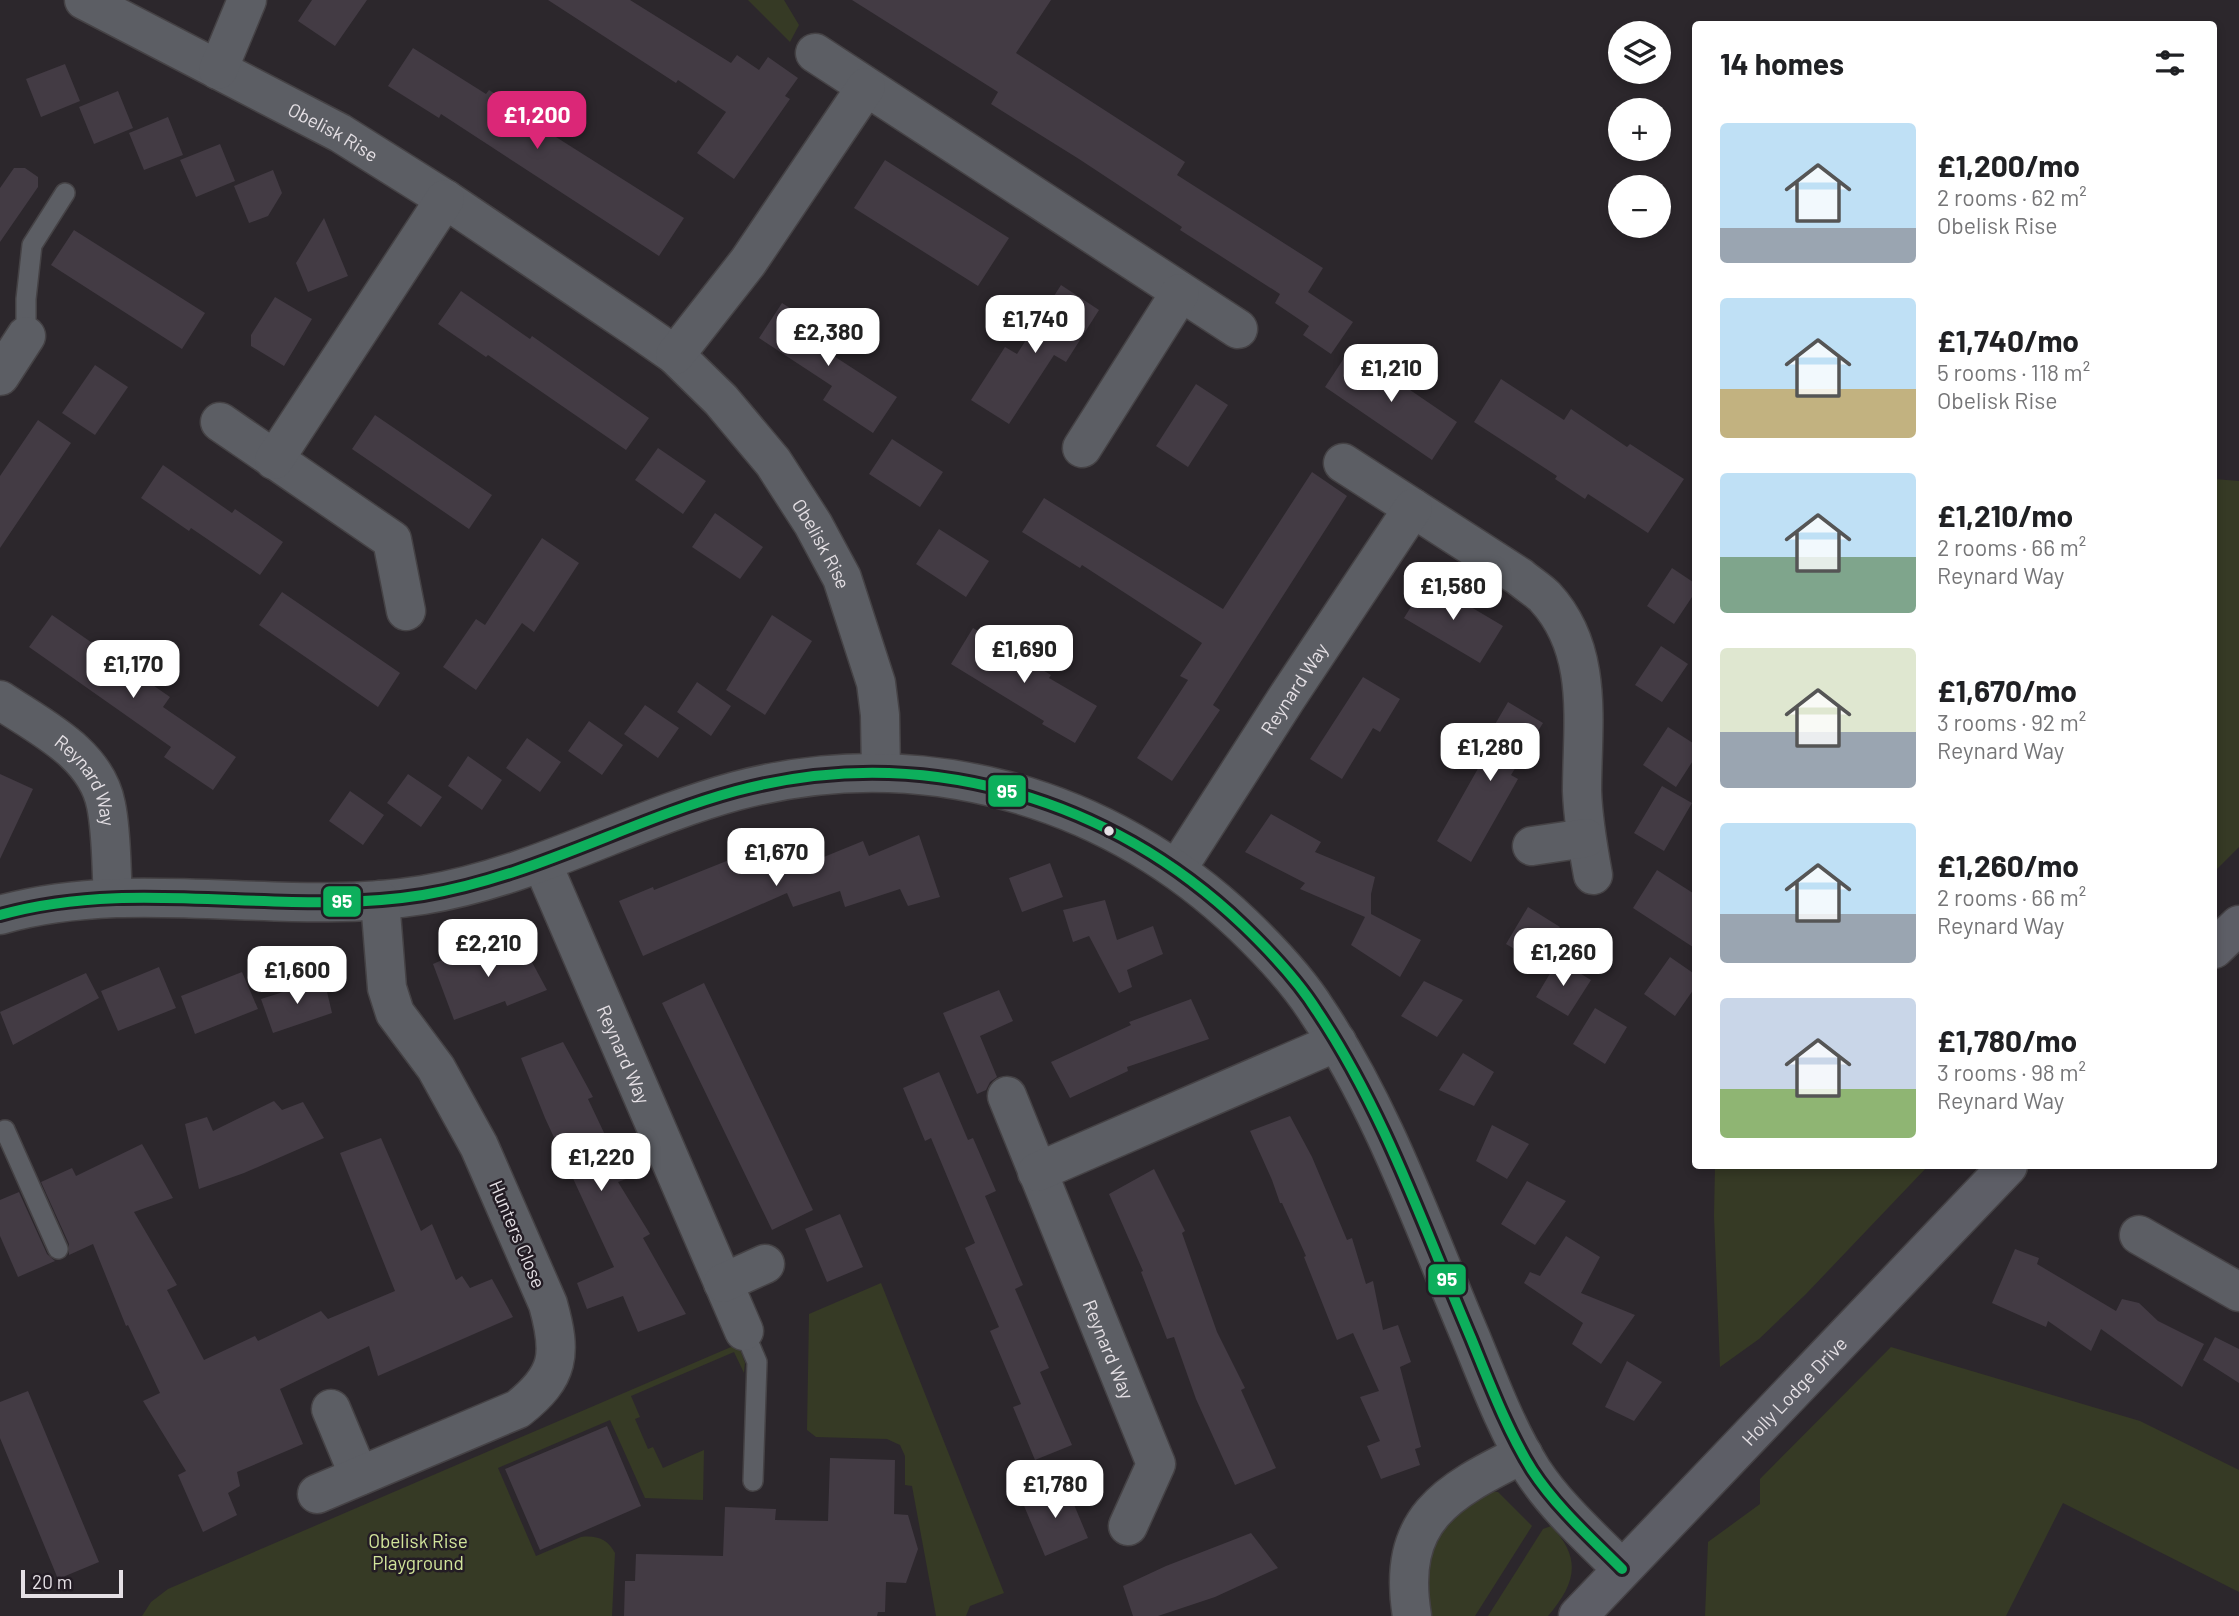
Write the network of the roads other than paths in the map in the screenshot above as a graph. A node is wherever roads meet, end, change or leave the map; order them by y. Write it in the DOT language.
graph roads {
  1 [pos="84,0"];
  2 [pos="247,0"];
  3 [pos="815,53"];
  4 [pos="218,70"];
  5 [pos="866,87"];
  6 [pos="65,192"];
  7 [pos="445,199"];
  8 [pos="1180,293"];
  9 [pos="1238,329"];
  10 [pos="26,336"];
  11 [pos="675,355"];
  12 [pos="0,374"];
  13 [pos="220,422"];
  14 [pos="1084,449"];
  15 [pos="274,460"];
  16 [pos="1343,463"];
  17 [pos="1413,508"];
  18 [pos="406,611"];
  19 [pos="0,700"];
  20 [pos="881,772"];
  21 [pos="1587,838"];
  22 [pos="1532,846"];
  23 [pos="542,863"];
  24 [pos="1177,869"];
  25 [pos="1593,875"];
  26 [pos="113,897"];
  27 [pos="380,900"];
  28 [pos="0,915"];
  29 [pos="2239,925"];
  30 [pos="2217,946"];
  31 [pos="1337,1042"];
  32 [pos="1007,1096"];
  33 [pos="0,1133"];
  34 [pos="2005,1169"];
  35 [pos="1037,1172"];
  36 [pos="2139,1235"];
  37 [pos="58,1249"];
  38 [pos="765,1264"];
  39 [pos="723,1283"];
  40 [pos="2239,1292"];
  41 [pos="744,1331"];
  42 [pos="331,1409"];
  43 [pos="1523,1454"];
  44 [pos="359,1476"];
  45 [pos="753,1481"];
  46 [pos="317,1494"];
  47 [pos="1128,1527"];
  48 [pos="1622,1570"];
  49 [pos="1412,1616"];
  50 [pos="1578,1616"];
  1 -- 4 [label="street, Obelisk Rise"];
  2 -- 4 [label="street"];
  3 -- 5 [label="street"];
  4 -- 7 [label="street, Obelisk Rise"];
  5 -- 8 [label="street"];
  5 -- 11 [label="street"];
  6 -- 10 [label="lane"];
  7 -- 11 [label="street, Obelisk Rise"];
  7 -- 15 [label="street"];
  8 -- 9 [label="street"];
  8 -- 14 [label="street"];
  10 -- 12 [label="street"];
  11 -- 20 [label="street, Obelisk Rise"];
  13 -- 15 [label="street"];
  15 -- 18 [label="street"];
  16 -- 17 [label="street"];
  17 -- 21 [label="street"];
  17 -- 24 [label="street, Reynard Way"];
  19 -- 26 [label="street, Reynard Way"];
  20 -- 23 [label="street"];
  20 -- 24 [label="street"];
  21 -- 22 [label="street"];
  21 -- 25 [label="street"];
  23 -- 27 [label="street"];
  23 -- 39 [label="street, Reynard Way"];
  24 -- 31 [label="street"];
  26 -- 27 [label="street"];
  26 -- 28 [label="street"];
  27 -- 44 [label="street, Hunters Close"];
  29 -- 30 [label="main road"];
  31 -- 35 [label="street"];
  31 -- 43 [label="street"];
  32 -- 35 [label="street, Reynard Way"];
  33 -- 37 [label="lane"];
  34 -- 48 [label="main road, Holly Lodge Drive"];
  35 -- 47 [label="street, Reynard Way"];
  36 -- 40 [label="street"];
  38 -- 39 [label="street"];
  39 -- 41 [label="street, Reynard Way"];
  41 -- 45 [label="lane"];
  42 -- 44 [label="street"];
  43 -- 48 [label="street"];
  43 -- 49 [label="street"];
  44 -- 46 [label="street, Hunters Close"];
  48 -- 50 [label="main road, Holly Lodge Drive"];
}
